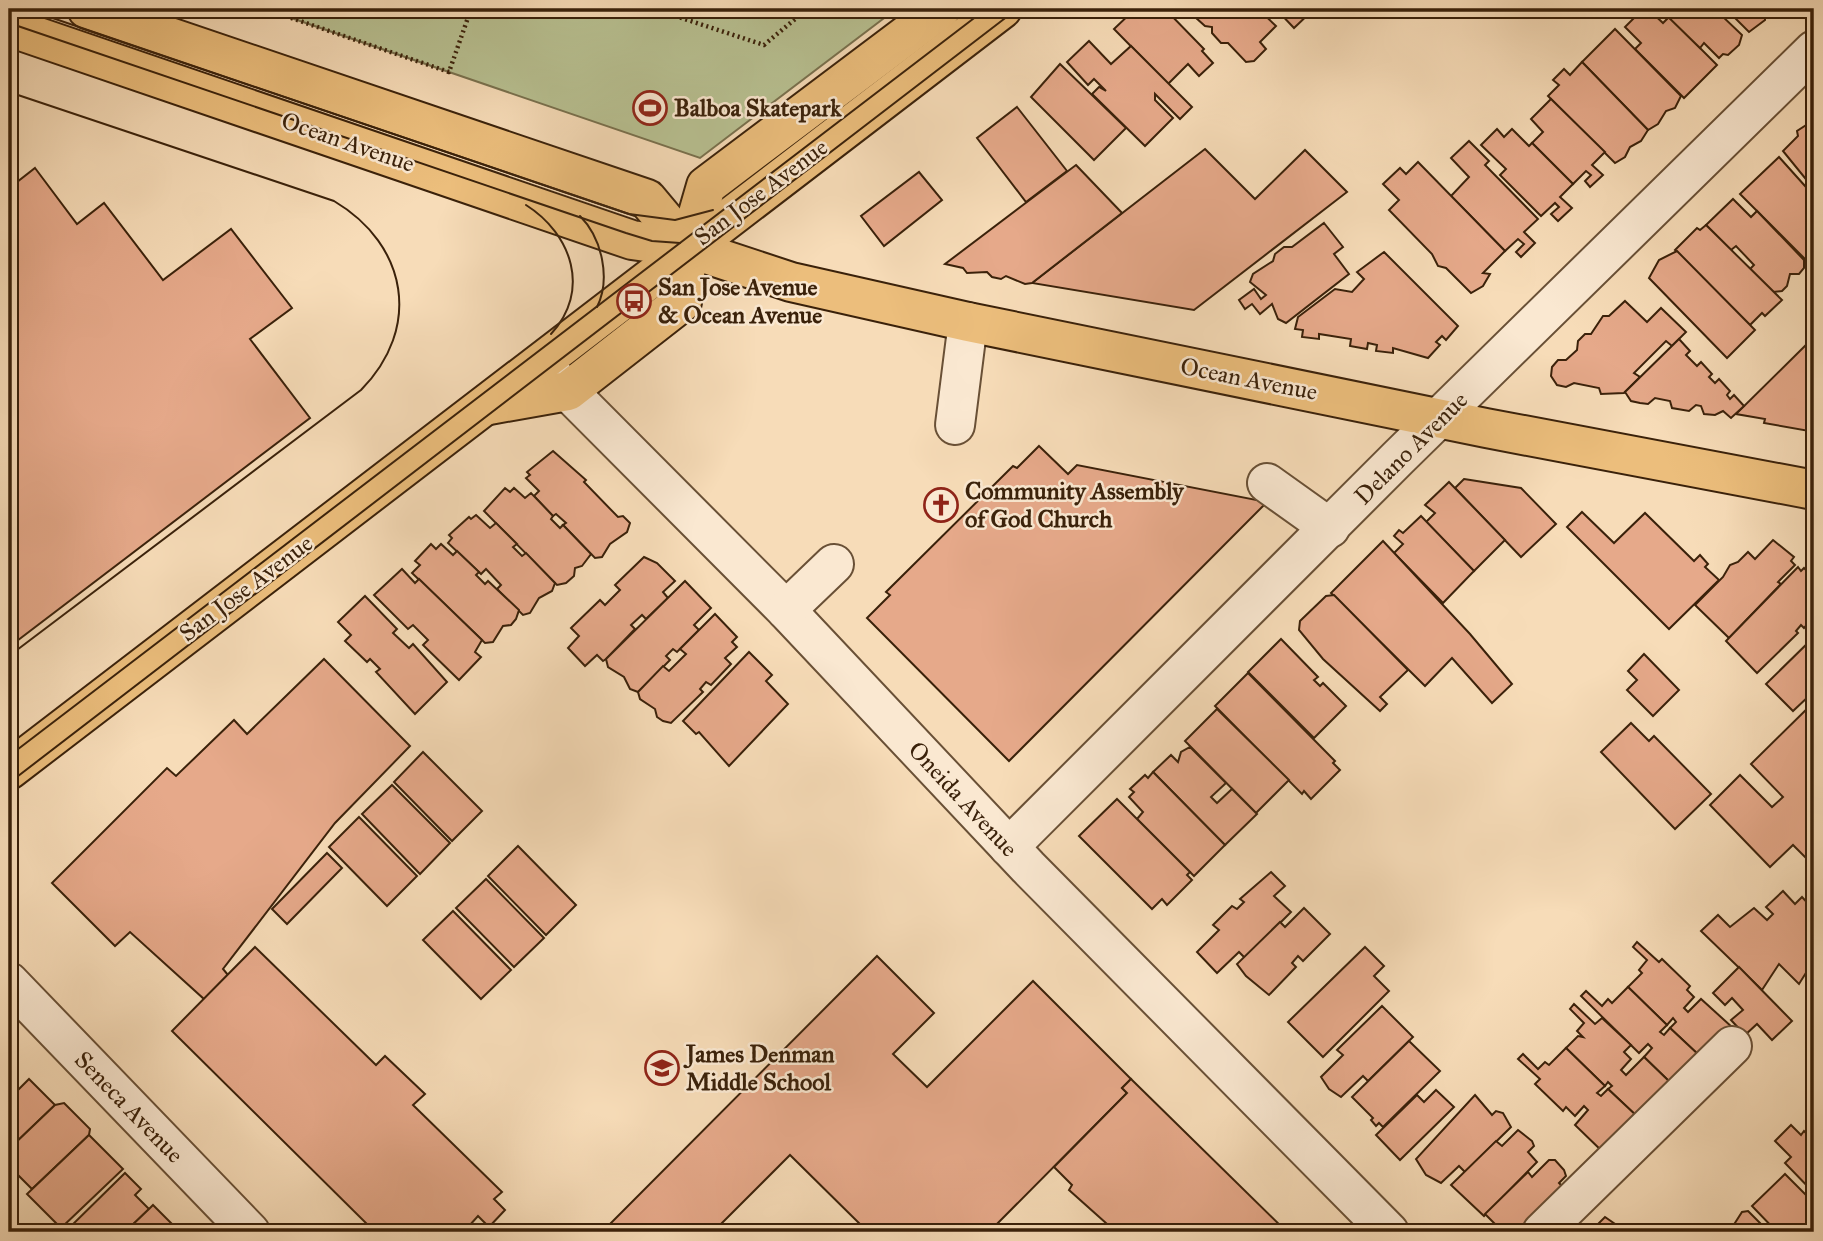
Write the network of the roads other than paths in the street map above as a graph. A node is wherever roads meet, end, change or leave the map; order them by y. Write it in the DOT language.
graph roads {
  1 [pos="87,9"];
  2 [pos="941,9"];
  3 [pos="1002,9"];
  4 [pos="9,27"];
  5 [pos="1814,50"];
  6 [pos="688,248"];
  7 [pos="968,323"];
  8 [pos="540,363"];
  9 [pos="568,391"];
  10 [pos="484,406"];
  11 [pos="1441,417"];
  12 [pos="955,425"];
  13 [pos="1266,482"];
  14 [pos="1814,489"];
  15 [pos="1331,528"];
  16 [pos="834,564"];
  17 [pos="786,610"];
  18 [pos="9,770"];
  19 [pos="1009,847"];
  20 [pos="9,982"];
  21 [pos="1732,1045"];
  22 [pos="250,1232"];
  23 [pos="1389,1232"];
  24 [pos="1542,1232"];
  1 -- 6 [label="main road, Ocean Avenue"];
  2 -- 6 [label="main road, San Jose Avenue"];
  3 -- 6 [label="main road, San Jose Avenue"];
  4 -- 6 [label="main road, Ocean Avenue"];
  5 -- 11 [label="street, Delano Avenue"];
  6 -- 7 [label="main road, Ocean Avenue"];
  6 -- 8 [label="main road, San Jose Avenue"];
  6 -- 9 [label="main road, San Jose Avenue"];
  7 -- 11 [label="main road, Ocean Avenue"];
  7 -- 12 [label="street"];
  8 -- 9 [label="street, Oneida Avenue"];
  8 -- 10 [label="main road, San Jose Avenue"];
  9 -- 10 [label="main road, San Jose Avenue"];
  9 -- 17 [label="street, Oneida Avenue"];
  10 -- 18 [label="main road, San Jose Avenue"];
  11 -- 14 [label="main road, Ocean Avenue"];
  11 -- 15 [label="street, Delano Avenue"];
  13 -- 15 [label="street"];
  15 -- 19 [label="street, Delano Avenue"];
  16 -- 17 [label="street"];
  17 -- 19 [label="street, Oneida Avenue"];
  19 -- 23 [label="street, Oneida Avenue"];
  20 -- 22 [label="street, Seneca Avenue"];
  21 -- 24 [label="street"];
}
